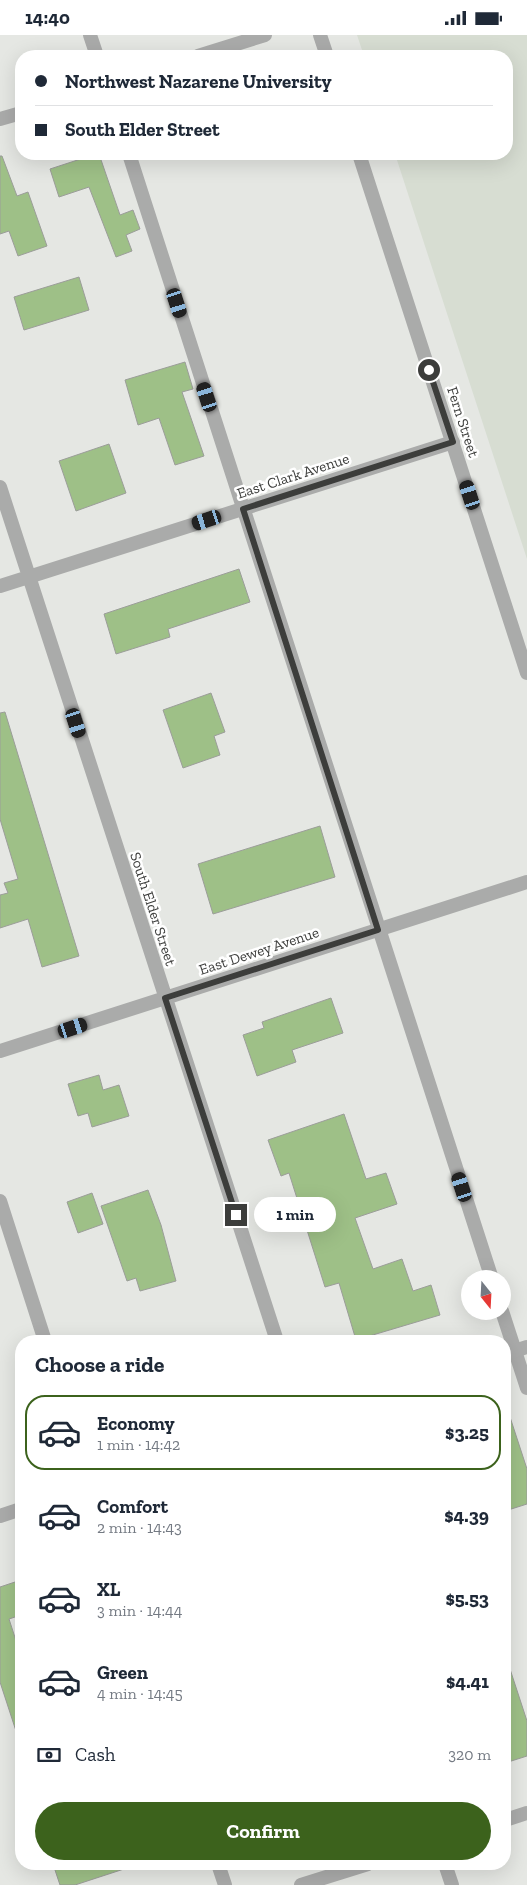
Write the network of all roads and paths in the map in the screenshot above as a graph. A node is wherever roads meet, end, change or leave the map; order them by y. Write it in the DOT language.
graph roads {
  1 [pos="90,35"];
  2 [pos="265,35"];
  3 [pos="320,35"];
  4 [pos="95,50"];
  5 [pos="217,50"];
  6 [pos="325,50"];
  7 [pos="15,115"];
  8 [pos="0,119"];
  9 [pos="131,160"];
  10 [pos="361,160"];
  11 [pos="453,442"];
  12 [pos="0,487"];
  13 [pos="243,509"];
  14 [pos="29,577"];
  15 [pos="0,586"];
  16 [pos="527,673"];
  17 [pos="527,882"];
  18 [pos="378,930"];
  19 [pos="165,998"];
  20 [pos="0,1051"];
  21 [pos="0,1201"];
  22 [pos="489,1270"];
  23 [pos="505,1320"];
  24 [pos="44,1335"];
  25 [pos="275,1335"];
  26 [pos="511,1335"];
  27 [pos="511,1336"];
  28 [pos="516,1350"];
  29 [pos="527,1388"];
  30 [pos="15,1511"];
  31 [pos="0,1516"];
  32 [pos="527,1813"];
  33 [pos="511,1818"];
  34 [pos="220,1870"];
  35 [pos="349,1870"];
  36 [pos="447,1870"];
  37 [pos="225,1885"];
  38 [pos="301,1885"];
  39 [pos="452,1885"];
  1 -- 4 [label="street"];
  2 -- 5 [label="street"];
  3 -- 6 [label="street"];
  7 -- 8 [label="street"];
  9 -- 13 [label="street"];
  10 -- 11 [label="street, Fern Street"];
  11 -- 13 [label="street, East Clark Avenue"];
  11 -- 16 [label="street, Fern Street"];
  12 -- 14 [label="street, South Elder Street"];
  13 -- 14 [label="street, East Clark Avenue"];
  13 -- 18 [label="street"];
  14 -- 15 [label="street, East Clark Avenue"];
  14 -- 19 [label="street, South Elder Street"];
  17 -- 18 [label="street, East Dewey Avenue"];
  18 -- 19 [label="street, East Dewey Avenue"];
  18 -- 22 [label="street"];
  19 -- 20 [label="street, East Dewey Avenue"];
  19 -- 25 [label="street, South Elder Street"];
  21 -- 24 [label="street"];
  23 -- 26 [label="street"];
  27 -- 28 [label="street"];
  28 -- 29 [label="street"];
  30 -- 31 [label="street"];
  32 -- 33 [label="street"];
  34 -- 37 [label="street"];
  35 -- 38 [label="street"];
  36 -- 39 [label="street"];
}
